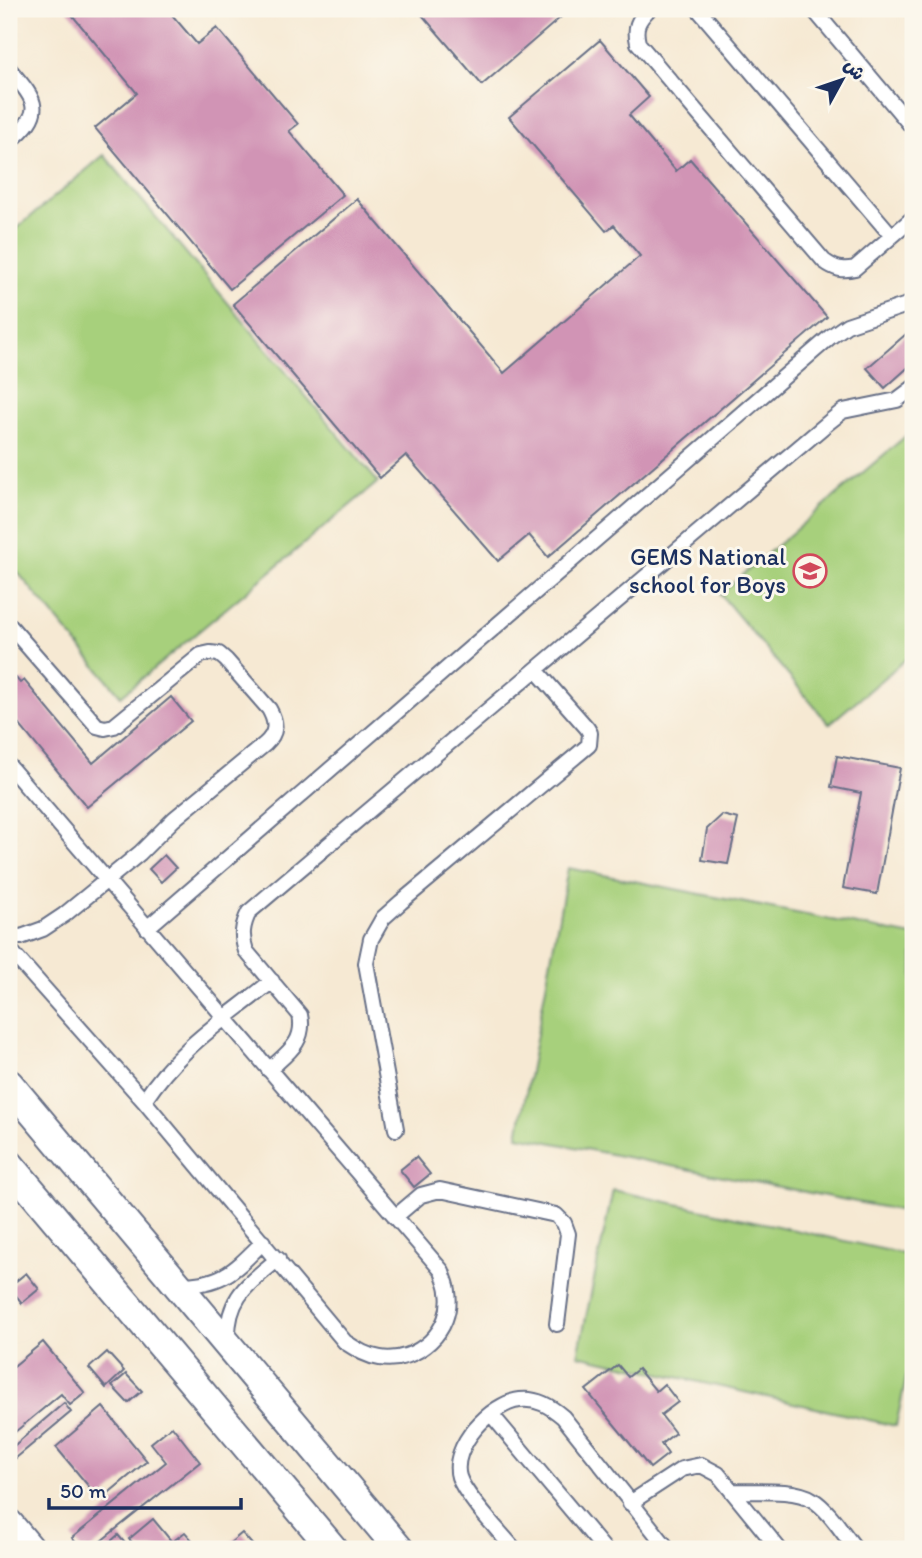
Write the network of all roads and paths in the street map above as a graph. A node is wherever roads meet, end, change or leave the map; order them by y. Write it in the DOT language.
graph roads {
  1 [pos="649,9"];
  2 [pos="698,9"];
  3 [pos="813,9"];
  4 [pos="9,69"];
  5 [pos="913,128"];
  6 [pos="9,142"];
  7 [pos="913,218"];
  8 [pos="892,236"];
  9 [pos="913,303"];
  10 [pos="913,388"];
  11 [pos="9,625"];
  12 [pos="536,670"];
  13 [pos="9,766"];
  14 [pos="105,880"];
  15 [pos="147,928"];
  16 [pos="9,936"];
  17 [pos="9,949"];
  18 [pos="272,981"];
  19 [pos="227,1018"];
  20 [pos="269,1070"];
  21 [pos="9,1084"];
  22 [pos="144,1101"];
  23 [pos="396,1129"];
  24 [pos="9,1164"];
  25 [pos="395,1217"];
  26 [pos="263,1242"];
  27 [pos="278,1259"];
  28 [pos="177,1285"];
  29 [pos="557,1324"];
  30 [pos="228,1344"];
  31 [pos="491,1414"];
  32 [pos="732,1491"];
  33 [pos="630,1503"];
  34 [pos="9,1524"];
  35 [pos="30,1549"];
  36 [pos="333,1549"];
  37 [pos="399,1549"];
  38 [pos="514,1549"];
  39 [pos="604,1549"];
  40 [pos="668,1549"];
  41 [pos="779,1549"];
  42 [pos="856,1549"];
  1 -- 8 [label="lane"];
  2 -- 8 [label="lane"];
  3 -- 5 [label="lane"];
  4 -- 6 [label="lane"];
  7 -- 8 [label="lane"];
  9 -- 15 [label="lane"];
  10 -- 12 [label="lane"];
  11 -- 14 [label="lane"];
  12 -- 18 [label="lane"];
  12 -- 23 [label="lane"];
  13 -- 14 [label="lane"];
  14 -- 15 [label="lane"];
  14 -- 16 [label="lane"];
  15 -- 19 [label="lane"];
  17 -- 22 [label="lane"];
  18 -- 19 [label="lane"];
  18 -- 20 [label="lane"];
  19 -- 20 [label="lane"];
  19 -- 22 [label="lane"];
  20 -- 25 [label="lane"];
  21 -- 28 [label="street"];
  22 -- 26 [label="lane"];
  24 -- 36 [label="street"];
  25 -- 27 [label="lane"];
  25 -- 29 [label="lane"];
  26 -- 27 [label="lane"];
  26 -- 28 [label="lane"];
  27 -- 30 [label="lane"];
  28 -- 30 [label="street"];
  30 -- 37 [label="street"];
  31 -- 33 [label="lane"];
  31 -- 38 [label="lane"];
  31 -- 39 [label="lane"];
  32 -- 33 [label="lane"];
  32 -- 41 [label="lane"];
  32 -- 42 [label="lane"];
  33 -- 40 [label="lane"];
  34 -- 35 [label="street"];
}
